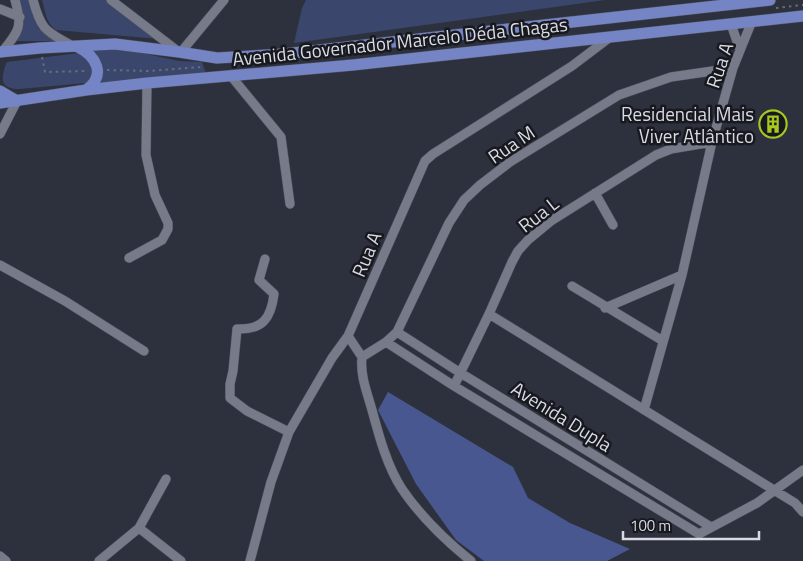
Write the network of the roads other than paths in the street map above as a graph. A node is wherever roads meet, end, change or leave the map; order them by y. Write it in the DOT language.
graph roads {
  1 [pos="33,0"];
  2 [pos="111,0"];
  3 [pos="770,0"];
  4 [pos="14,1"];
  5 [pos="217,2"];
  6 [pos="1,11"];
  7 [pos="803,16"];
  8 [pos="20,17"];
  9 [pos="752,21"];
  10 [pos="731,24"];
  11 [pos="609,38"];
  12 [pos="76,47"];
  13 [pos="740,50"];
  14 [pos="180,52"];
  15 [pos="1,53"];
  16 [pos="733,68"];
  17 [pos="231,76"];
  18 [pos="147,83"];
  19 [pos="86,90"];
  20 [pos="0,91"];
  21 [pos="17,100"];
  22 [pos="0,103"];
  23 [pos="0,134"];
  24 [pos="712,142"];
  25 [pos="595,193"];
  26 [pos="290,204"];
  27 [pos="614,225"];
  28 [pos="129,258"];
  29 [pos="265,259"];
  30 [pos="0,265"];
  31 [pos="682,275"];
  32 [pos="572,286"];
  33 [pos="605,308"];
  34 [pos="489,314"];
  35 [pos="397,332"];
  36 [pos="348,336"];
  37 [pos="663,341"];
  38 [pos="386,342"];
  39 [pos="144,351"];
  40 [pos="362,357"];
  41 [pos="459,372"];
  42 [pos="454,386"];
  43 [pos="644,410"];
  44 [pos="289,432"];
  45 [pos="803,470"];
  46 [pos="166,479"];
  47 [pos="774,490"];
  48 [pos="803,512"];
  49 [pos="711,527"];
  50 [pos="139,528"];
  51 [pos="0,556"];
  52 [pos="6,561"];
  53 [pos="99,561"];
  54 [pos="181,561"];
  55 [pos="250,561"];
  56 [pos="472,561"];
  1 -- 12 [label="street"];
  2 -- 14 [label="street"];
  3 -- 14 [label="main road, Avenida Governador Marcelo Déda Chagas"];
  4 -- 8 [label="street"];
  5 -- 14 [label="street"];
  6 -- 8 [label="street"];
  7 -- 9 [label="main road, Avenida Governador Marcelo Déda Chagas"];
  8 -- 15 [label="street"];
  9 -- 10 [label="main road, Avenida Governador Marcelo Déda Chagas"];
  9 -- 13 [label="street, Rua A"];
  10 -- 11 [label="main road, Avenida Governador Marcelo Déda Chagas"];
  10 -- 13 [label="street"];
  11 -- 17 [label="main road, Avenida Governador Marcelo Déda Chagas"];
  11 -- 36 [label="street, Rua A"];
  12 -- 14 [label="main road, Avenida Governador Marcelo Déda Chagas"];
  12 -- 15 [label="main road, Avenida Governador Marcelo Déda Chagas"];
  12 -- 19 [label="main road"];
  13 -- 16 [label="street, Rua A"];
  16 -- 24 [label="street, Rua A"];
  16 -- 35 [label="street, Rua M"];
  17 -- 18 [label="main road, Avenida Governador Marcelo Déda Chagas"];
  17 -- 26 [label="street"];
  18 -- 19 [label="main road, Avenida Governador Marcelo Déda Chagas"];
  18 -- 28 [label="street"];
  19 -- 21 [label="main road, Avenida Governador Marcelo Déda Chagas"];
  20 -- 21 [label="main road"];
  21 -- 22 [label="main road, Avenida Governador Marcelo Déda Chagas"];
  21 -- 23 [label="street"];
  24 -- 25 [label="street, Rua L"];
  24 -- 31 [label="street, Rua A"];
  25 -- 27 [label="street"];
  25 -- 34 [label="street, Rua L"];
  29 -- 44 [label="street"];
  30 -- 39 [label="street"];
  31 -- 33 [label="street"];
  31 -- 37 [label="street, Rua A"];
  32 -- 33 [label="street"];
  33 -- 37 [label="street"];
  34 -- 41 [label="street, Rua L"];
  34 -- 43 [label="street"];
  35 -- 38 [label="street, Rua M"];
  35 -- 41 [label="street, Avenida Dupla"];
  36 -- 40 [label="street"];
  36 -- 44 [label="street, Rua A"];
  37 -- 43 [label="street, Rua A"];
  38 -- 40 [label="street, Rua M"];
  38 -- 42 [label="street, Avenida Dupla"];
  40 -- 56 [label="street"];
  41 -- 42 [label="street, Rua L"];
  41 -- 49 [label="street, Avenida Dupla"];
  42 -- 49 [label="street, Avenida Dupla"];
  43 -- 47 [label="street"];
  44 -- 55 [label="street, Rua A"];
  45 -- 47 [label="street"];
  46 -- 50 [label="street"];
  47 -- 48 [label="street"];
  47 -- 49 [label="street"];
  50 -- 53 [label="street"];
  50 -- 54 [label="street"];
  51 -- 52 [label="street"];
}
